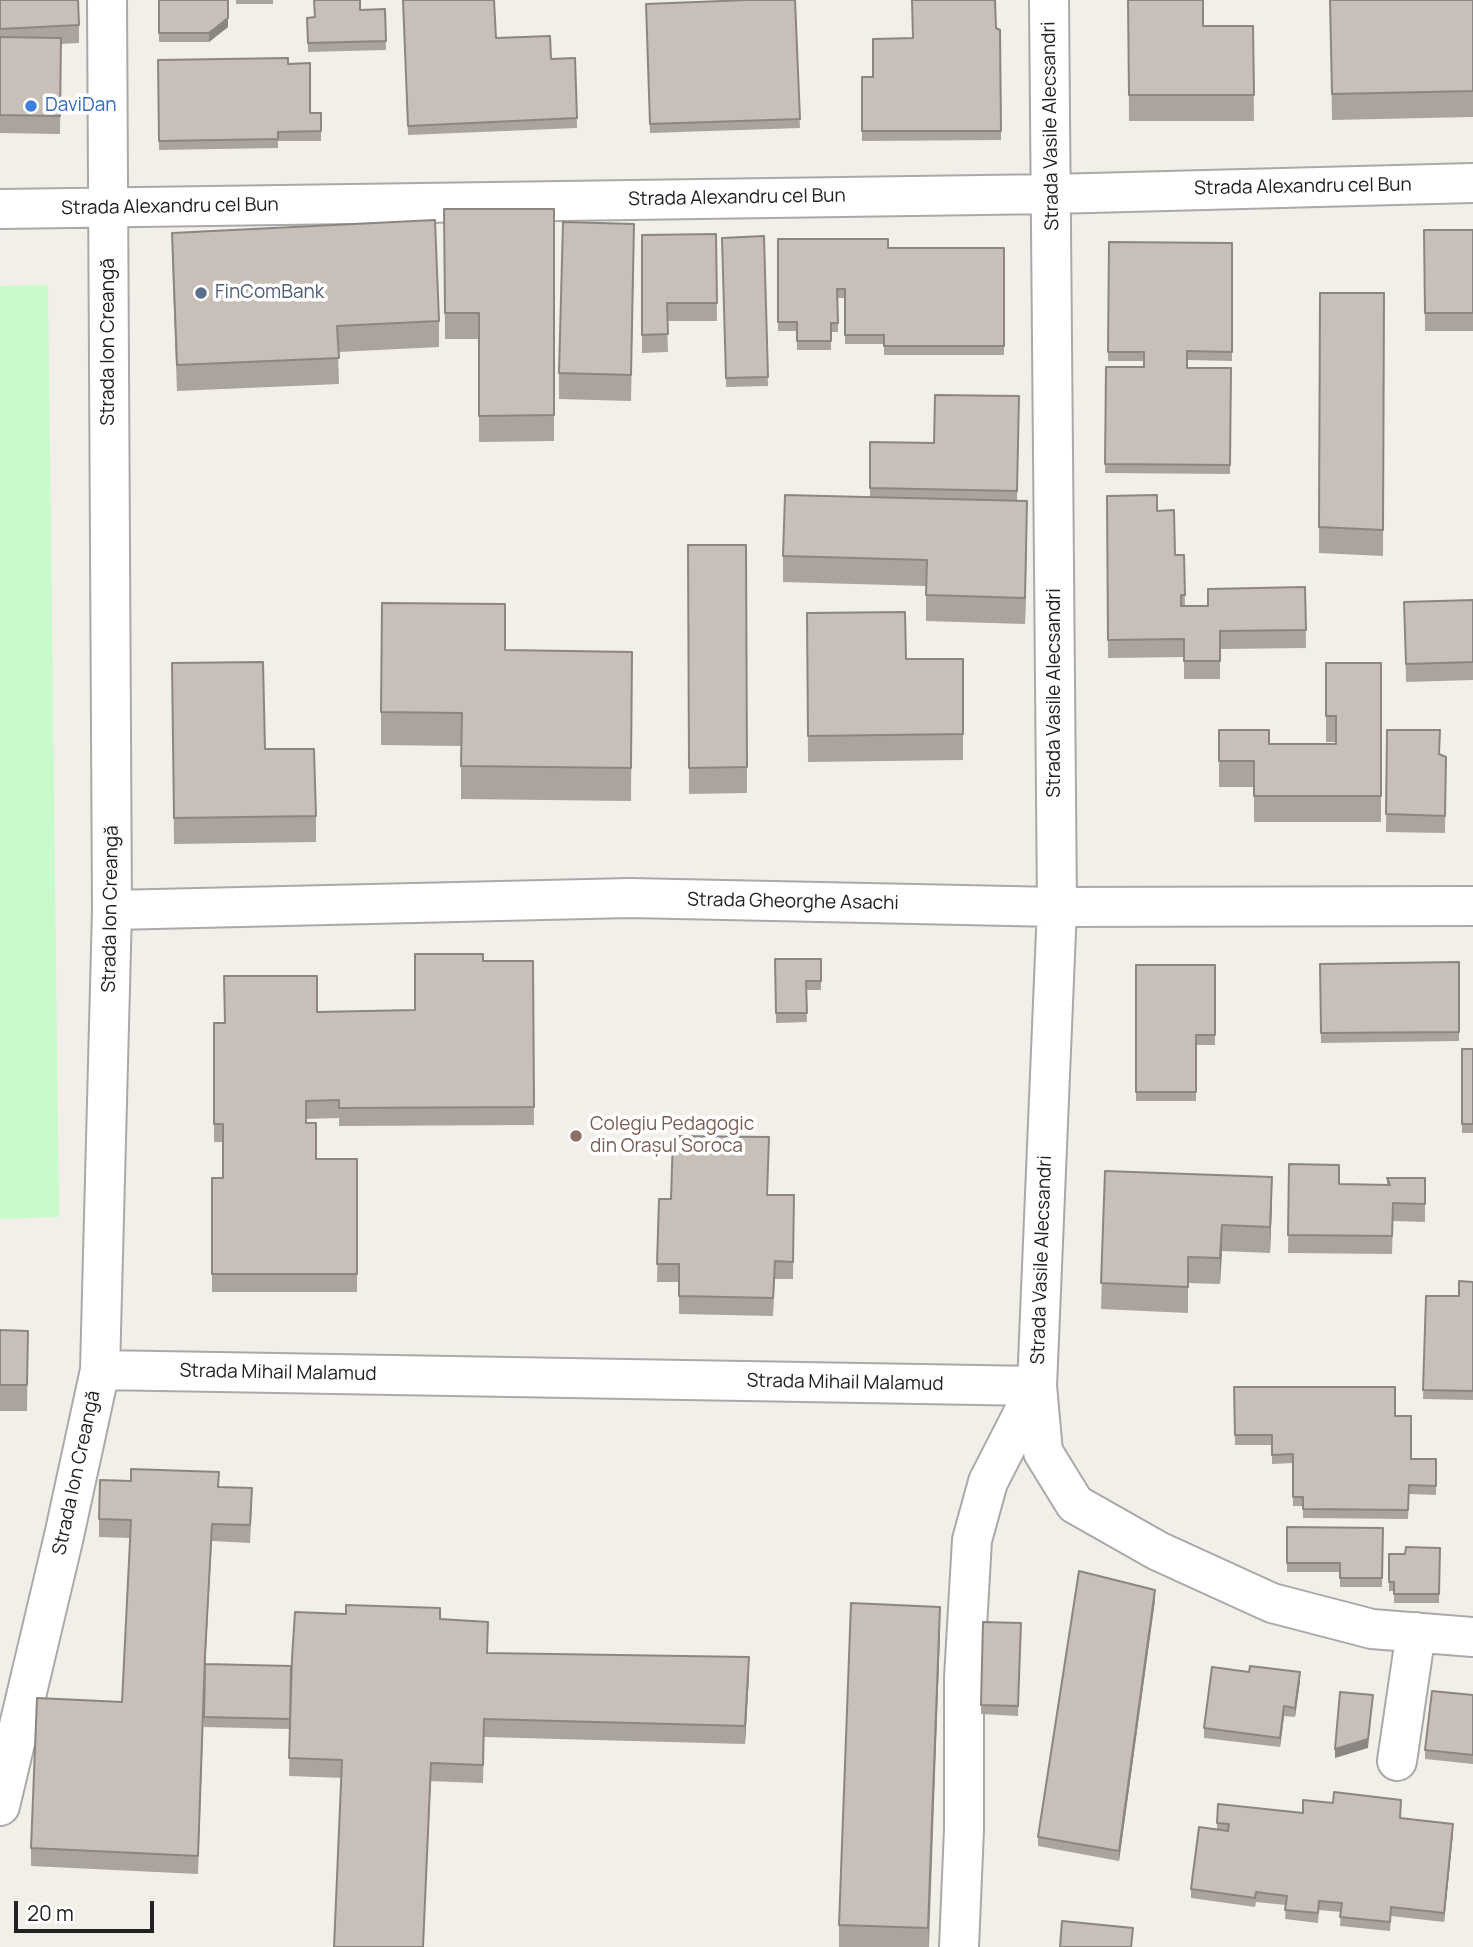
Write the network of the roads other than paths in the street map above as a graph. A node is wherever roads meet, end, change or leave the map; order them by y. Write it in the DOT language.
graph roads {
  1 [pos="107,0"];
  2 [pos="1049,0"];
  3 [pos="1473,183"];
  4 [pos="1052,194"];
  5 [pos="108,208"];
  6 [pos="0,209"];
  7 [pos="1473,906"];
  8 [pos="1057,907"];
  9 [pos="112,911"];
  10 [pos="100,1370"];
  11 [pos="1037,1386"];
  12 [pos="1416,1632"];
  13 [pos="1473,1637"];
  14 [pos="1397,1761"];
  15 [pos="0,1806"];
  16 [pos="959,1947"];
  1 -- 5 [label="street, Strada Ion Creangă"];
  2 -- 4 [label="street, Strada Vasile Alecsandri"];
  3 -- 4 [label="street, Strada Alexandru cel Bun"];
  4 -- 5 [label="street, Strada Alexandru cel Bun"];
  4 -- 8 [label="street, Strada Vasile Alecsandri"];
  5 -- 6 [label="street, Strada Alexandru cel Bun"];
  5 -- 9 [label="street, Strada Ion Creangă"];
  7 -- 8 [label="street, Strada Gheorghe Asachi"];
  8 -- 9 [label="street, Strada Gheorghe Asachi"];
  8 -- 11 [label="street, Strada Vasile Alecsandri"];
  9 -- 10 [label="street, Strada Ion Creangă"];
  10 -- 11 [label="street, Strada Mihail Malamud"];
  10 -- 15 [label="street, Strada Ion Creangă"];
  11 -- 12 [label="street"];
  11 -- 16 [label="street"];
  12 -- 13 [label="street"];
  12 -- 14 [label="street"];
}
